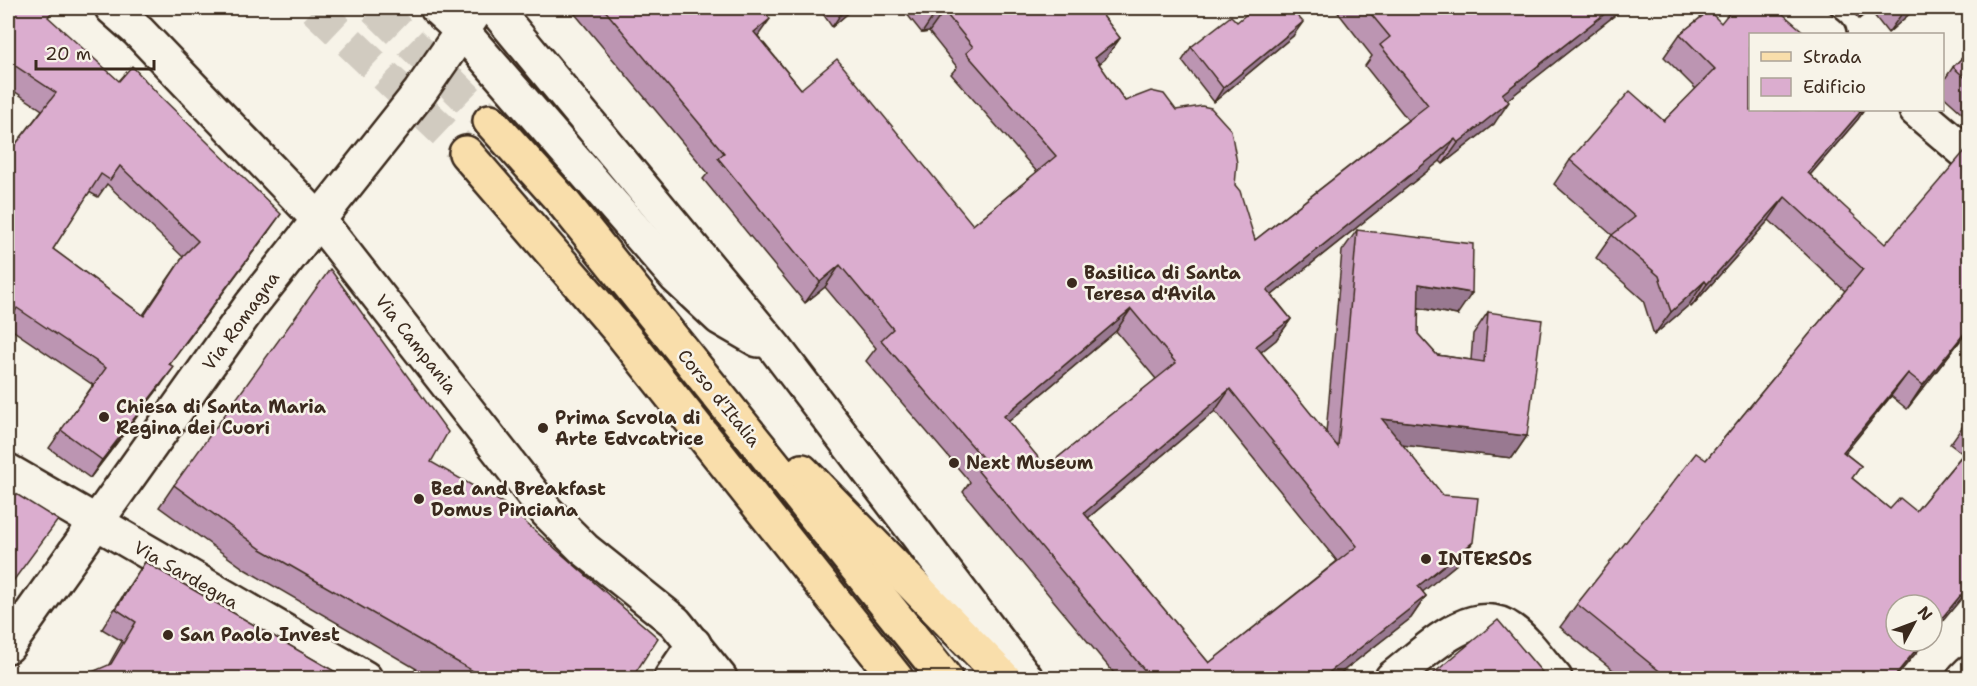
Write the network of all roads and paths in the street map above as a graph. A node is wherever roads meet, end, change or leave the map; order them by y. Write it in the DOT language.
graph roads {
  1 [pos="112,8"];
  2 [pos="437,8"];
  3 [pos="494,8"];
  4 [pos="1797,8"];
  5 [pos="470,20"];
  6 [pos="1828,33"];
  7 [pos="1917,111"];
  8 [pos="490,121"];
  9 [pos="466,153"];
  10 [pos="1970,156"];
  11 [pos="318,219"];
  12 [pos="662,327"];
  13 [pos="776,349"];
  14 [pos="8,471"];
  15 [pos="96,522"];
  16 [pos="694,644"];
  17 [pos="8,646"];
  18 [pos="888,670"];
  19 [pos="1970,672"];
  20 [pos="365,678"];
  21 [pos="671,678"];
  22 [pos="720,678"];
  23 [pos="945,678"];
  24 [pos="1004,678"];
  25 [pos="1026,678"];
  26 [pos="1392,678"];
  27 [pos="1555,678"];
  28 [pos="1964,678"];
  1 -- 11 [label="street, Via Campania"];
  2 -- 5 [label="street"];
  3 -- 13 [label="street"];
  4 -- 6 [label="street"];
  5 -- 11 [label="street, Via Romagna"];
  5 -- 13 [label="street"];
  7 -- 10 [label="street"];
  8 -- 12 [label="main road, Corso d'Italia"];
  9 -- 18 [label="main road, Corso d'Italia"];
  11 -- 15 [label="street, Via Romagna"];
  11 -- 16 [label="street, Via Campania"];
  12 -- 23 [label="main road, Corso d'Italia"];
  12 -- 24 [label="main road"];
  13 -- 25 [label="street"];
  14 -- 15 [label="street, Via Sardegna"];
  15 -- 17 [label="street, Via Romagna"];
  15 -- 20 [label="street, Via Sardegna"];
  16 -- 21 [label="street"];
  16 -- 22 [label="street, Via Campania"];
  19 -- 28 [label="street"];
  26 -- 27 [label="street"];
}
